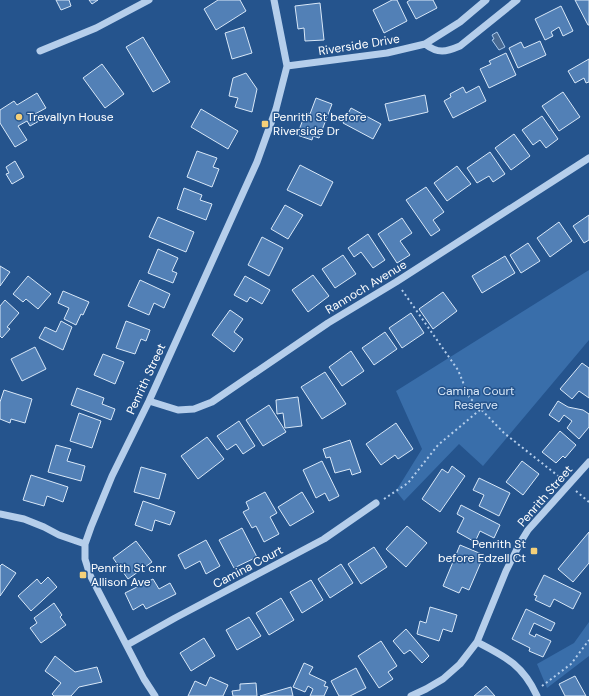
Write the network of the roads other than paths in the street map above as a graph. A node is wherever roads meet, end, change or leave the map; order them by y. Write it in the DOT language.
graph roads {
  1 [pos="149,0"];
  2 [pos="274,0"];
  3 [pos="486,0"];
  4 [pos="517,0"];
  5 [pos="425,44"];
  6 [pos="40,51"];
  7 [pos="287,66"];
  8 [pos="589,158"];
  9 [pos="149,401"];
  10 [pos="589,462"];
  11 [pos="376,504"];
  12 [pos="0,514"];
  13 [pos="85,544"];
  14 [pos="477,642"];
  15 [pos="127,645"];
  16 [pos="536,694"];
  17 [pos="155,696"];
  18 [pos="411,696"];
  1 -- 6 [label="street"];
  2 -- 7 [label="street"];
  3 -- 5 [label="street, Riverside Drive"];
  4 -- 5 [label="street"];
  5 -- 7 [label="street, Riverside Drive"];
  7 -- 9 [label="street, Penrith Street"];
  8 -- 9 [label="street, Rannoch Avenue"];
  9 -- 13 [label="street, Penrith Street"];
  10 -- 14 [label="street, Penrith Street"];
  11 -- 15 [label="street, Camina Court"];
  12 -- 13 [label="street"];
  13 -- 15 [label="street, Penrith Street"];
  14 -- 16 [label="street"];
  14 -- 18 [label="street, Penrith Street"];
  15 -- 17 [label="street, Penrith Street"];
}
